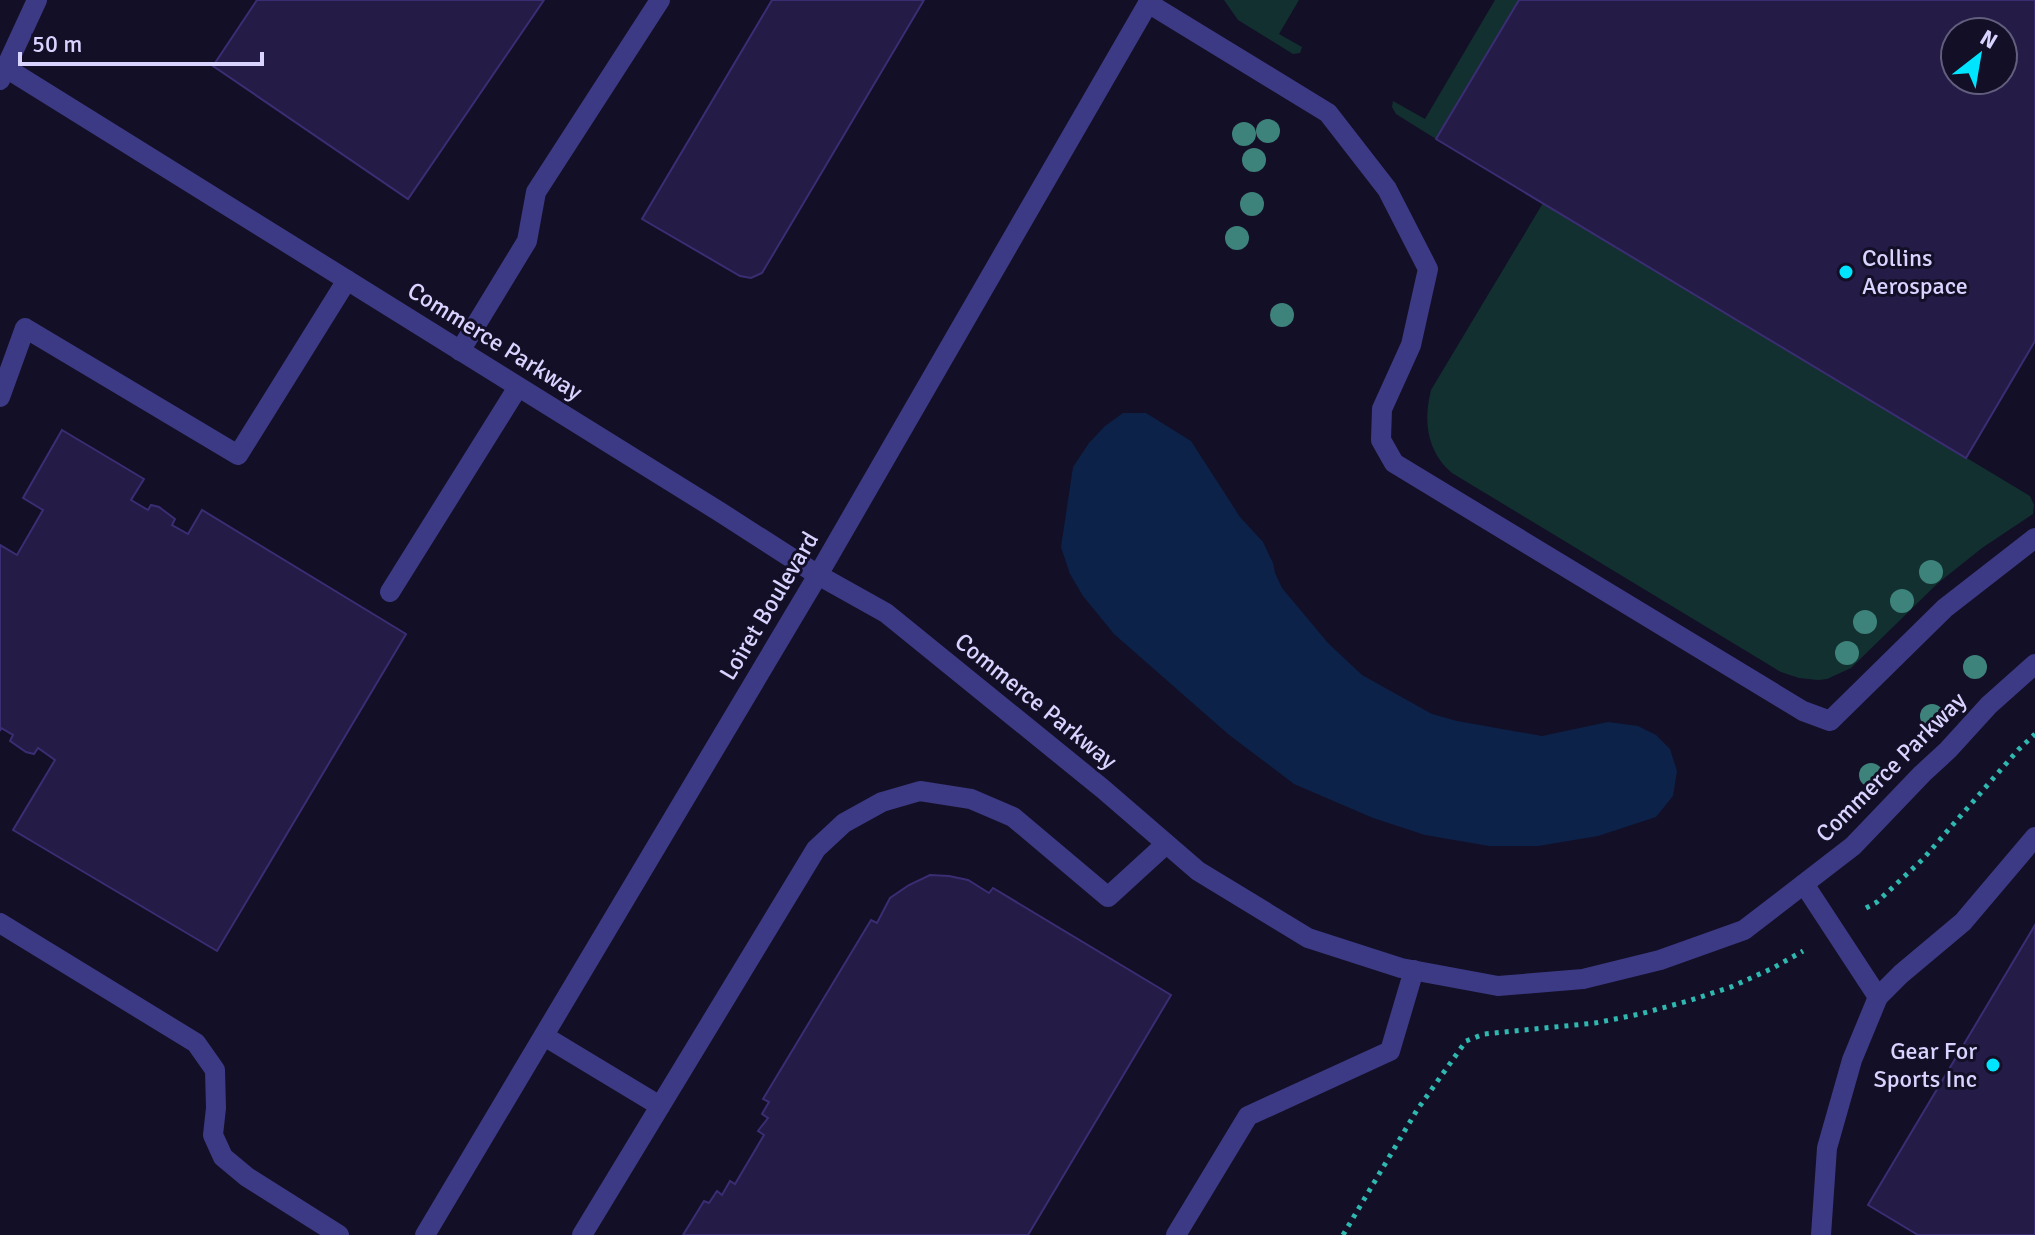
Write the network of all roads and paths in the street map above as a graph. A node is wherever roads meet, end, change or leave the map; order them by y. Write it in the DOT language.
graph roads {
  1 [pos="37,0"];
  2 [pos="660,0"];
  3 [pos="1149,2"];
  4 [pos="3,74"];
  5 [pos="347,280"];
  6 [pos="460,351"];
  7 [pos="518,387"];
  8 [pos="0,397"];
  9 [pos="2035,538"];
  10 [pos="818,575"];
  11 [pos="390,592"];
  12 [pos="2035,664"];
  13 [pos="2035,734"];
  14 [pos="2035,837"];
  15 [pos="1166,844"];
  16 [pos="1804,884"];
  17 [pos="1866,908"];
  18 [pos="0,923"];
  19 [pos="1803,951"];
  20 [pos="1414,970"];
  21 [pos="1878,997"];
  22 [pos="544,1036"];
  23 [pos="660,1106"];
  24 [pos="339,1235"];
  25 [pos="425,1235"];
  26 [pos="582,1235"];
  27 [pos="1176,1235"];
  28 [pos="1343,1235"];
  29 [pos="1821,1235"];
  1 -- 4 [label="street"];
  2 -- 6 [label="street"];
  3 -- 9 [label="street"];
  3 -- 10 [label="street, Loiret Boulevard"];
  4 -- 5 [label="street, Commerce Parkway"];
  5 -- 6 [label="street, Commerce Parkway"];
  5 -- 8 [label="street"];
  6 -- 7 [label="street, Commerce Parkway"];
  7 -- 10 [label="street, Commerce Parkway"];
  7 -- 11 [label="street"];
  10 -- 15 [label="street, Commerce Parkway"];
  10 -- 22 [label="street, Loiret Boulevard"];
  12 -- 16 [label="street, Commerce Parkway"];
  13 -- 17 [label="path"];
  14 -- 21 [label="street"];
  15 -- 20 [label="street, Commerce Parkway"];
  15 -- 23 [label="street"];
  16 -- 20 [label="street, Commerce Parkway"];
  16 -- 21 [label="street"];
  18 -- 24 [label="street"];
  19 -- 28 [label="path"];
  20 -- 27 [label="street"];
  21 -- 29 [label="street"];
  22 -- 23 [label="street"];
  22 -- 25 [label="street, Loiret Boulevard"];
  23 -- 26 [label="street"];
}
